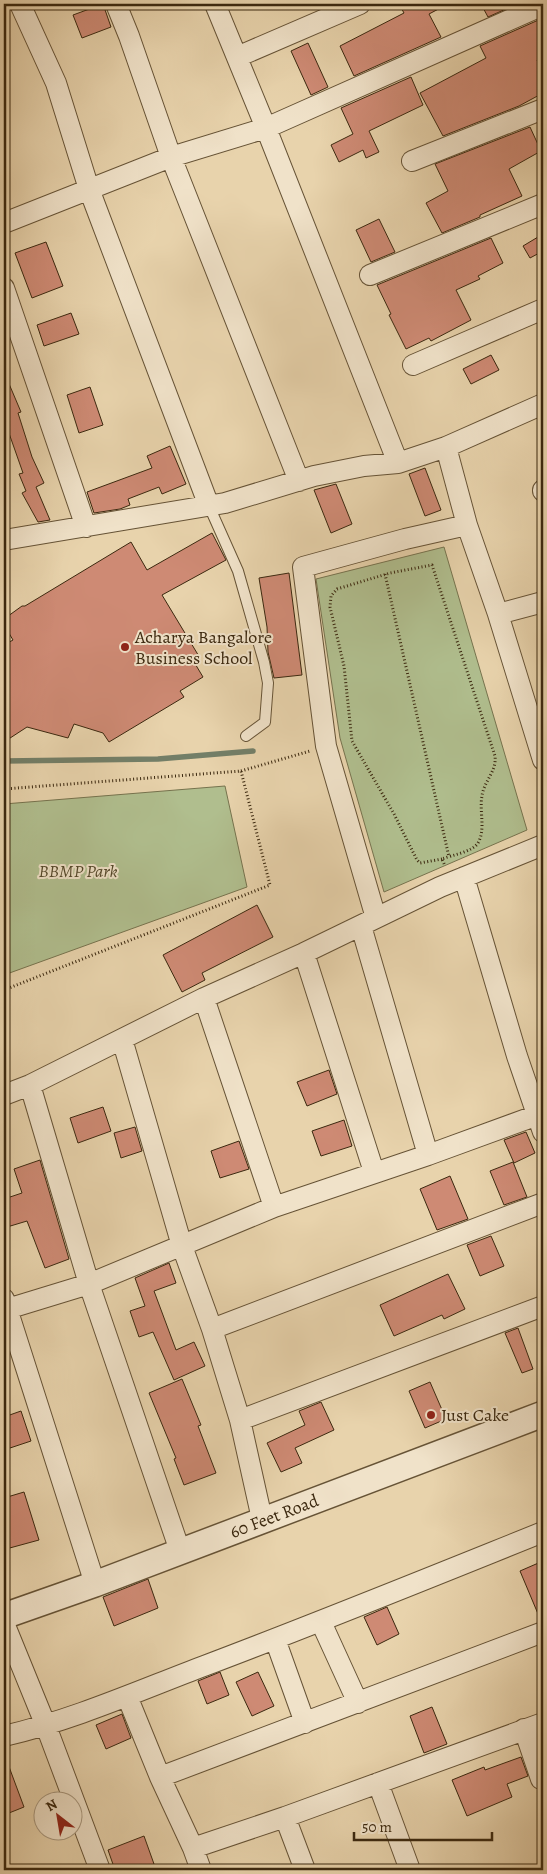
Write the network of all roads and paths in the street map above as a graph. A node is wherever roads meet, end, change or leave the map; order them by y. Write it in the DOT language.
graph roads {
  1 [pos="20,4"];
  2 [pos="116,4"];
  3 [pos="215,4"];
  4 [pos="360,4"];
  5 [pos="543,5"];
  6 [pos="237,56"];
  7 [pos="543,109"];
  8 [pos="266,128"];
  9 [pos="171,157"];
  10 [pos="412,161"];
  11 [pos="89,189"];
  12 [pos="543,204"];
  13 [pos="5,219"];
  14 [pos="370,275"];
  15 [pos="4,288"];
  16 [pos="543,309"];
  17 [pos="413,365"];
  18 [pos="543,404"];
  19 [pos="446,447"];
  20 [pos="398,463"];
  21 [pos="299,480"];
  22 [pos="209,506"];
  23 [pos="467,525"];
  24 [pos="86,527"];
  25 [pos="5,534"];
  26 [pos="385,574"];
  27 [pos="543,602"];
  28 [pos="498,614"];
  29 [pos="246,736"];
  30 [pos="326,746"];
  31 [pos="543,760"];
  32 [pos="241,771"];
  33 [pos="4,789"];
  34 [pos="543,845"];
  35 [pos="449,856"];
  36 [pos="442,859"];
  37 [pos="458,880"];
  38 [pos="368,922"];
  39 [pos="304,953"];
  40 [pos="4,990"];
  41 [pos="204,998"];
  42 [pos="122,1039"];
  43 [pos="30,1085"];
  44 [pos="4,1095"];
  45 [pos="541,1120"];
  46 [pos="428,1155"];
  47 [pos="374,1172"];
  48 [pos="543,1203"];
  49 [pos="274,1206"];
  50 [pos="182,1246"];
  51 [pos="89,1284"];
  52 [pos="5,1306"];
  53 [pos="543,1306"];
  54 [pos="212,1329"];
  55 [pos="543,1414"];
  56 [pos="240,1420"];
  57 [pos="262,1519"];
  58 [pos="543,1532"];
  59 [pos="180,1551"];
  60 [pos="95,1584"];
  61 [pos="4,1616"];
  62 [pos="321,1622"];
  63 [pos="4,1623"];
  64 [pos="543,1632"];
  65 [pos="274,1639"];
  66 [pos="127,1696"];
  67 [pos="358,1703"];
  68 [pos="543,1723"];
  69 [pos="305,1724"];
  70 [pos="46,1726"];
  71 [pos="524,1729"];
  72 [pos="4,1736"];
  73 [pos="160,1777"];
  74 [pos="543,1778"];
  75 [pos="378,1783"];
  76 [pos="285,1817"];
  77 [pos="193,1848"];
  78 [pos="100,1870"];
  79 [pos="201,1870"];
  80 [pos="305,1870"];
  81 [pos="410,1870"];
  1 -- 11 [label="street"];
  2 -- 9 [label="street"];
  3 -- 6 [label="street"];
  4 -- 6 [label="street"];
  5 -- 8 [label="street"];
  6 -- 8 [label="street"];
  7 -- 10 [label="street"];
  8 -- 9 [label="street"];
  8 -- 20 [label="street"];
  9 -- 11 [label="street"];
  9 -- 21 [label="street"];
  11 -- 13 [label="street"];
  11 -- 22 [label="street"];
  12 -- 14 [label="street"];
  15 -- 24 [label="street"];
  16 -- 17 [label="street"];
  18 -- 19 [label="street"];
  19 -- 20 [label="street"];
  19 -- 23 [label="street"];
  20 -- 21 [label="street"];
  21 -- 22 [label="street"];
  22 -- 24 [label="street"];
  22 -- 29 [label="lane"];
  23 -- 28 [label="street"];
  23 -- 30 [label="street"];
  24 -- 25 [label="street"];
  26 -- 35 [label="path"];
  26 -- 35 [label="path"];
  26 -- 36 [label="path"];
  27 -- 28 [label="street"];
  28 -- 31 [label="street"];
  30 -- 32 [label="path"];
  30 -- 38 [label="street"];
  32 -- 33 [label="path"];
  32 -- 40 [label="path"];
  34 -- 37 [label="street"];
  35 -- 36 [label="path"];
  36 -- 37 [label="path"];
  37 -- 38 [label="street"];
  37 -- 45 [label="street"];
  38 -- 39 [label="street"];
  38 -- 46 [label="street"];
  39 -- 41 [label="street"];
  39 -- 47 [label="street"];
  41 -- 42 [label="street"];
  41 -- 49 [label="street"];
  42 -- 43 [label="street"];
  42 -- 50 [label="street"];
  43 -- 44 [label="street"];
  43 -- 51 [label="street"];
  45 -- 46 [label="street"];
  46 -- 47 [label="street"];
  47 -- 49 [label="street"];
  48 -- 54 [label="street"];
  49 -- 50 [label="street"];
  50 -- 51 [label="street"];
  50 -- 54 [label="street"];
  51 -- 52 [label="street"];
  51 -- 59 [label="street"];
  52 -- 60 [label="street"];
  53 -- 56 [label="street"];
  54 -- 56 [label="street"];
  55 -- 57 [label="street, 60 Feet Road"];
  56 -- 57 [label="street"];
  57 -- 59 [label="street, 60 Feet Road"];
  58 -- 62 [label="street"];
  59 -- 60 [label="street, 60 Feet Road"];
  60 -- 61 [label="street, 60 Feet Road"];
  62 -- 65 [label="street"];
  62 -- 67 [label="street"];
  63 -- 70 [label="street"];
  64 -- 67 [label="street"];
  65 -- 66 [label="street"];
  65 -- 69 [label="street"];
  66 -- 70 [label="street"];
  66 -- 73 [label="street"];
  67 -- 69 [label="street"];
  68 -- 71 [label="street"];
  69 -- 73 [label="street"];
  70 -- 72 [label="street"];
  70 -- 78 [label="street"];
  71 -- 74 [label="street"];
  71 -- 75 [label="street"];
  73 -- 77 [label="street"];
  75 -- 76 [label="street"];
  75 -- 81 [label="street"];
  76 -- 77 [label="street"];
  76 -- 80 [label="street"];
  77 -- 79 [label="street"];
}
